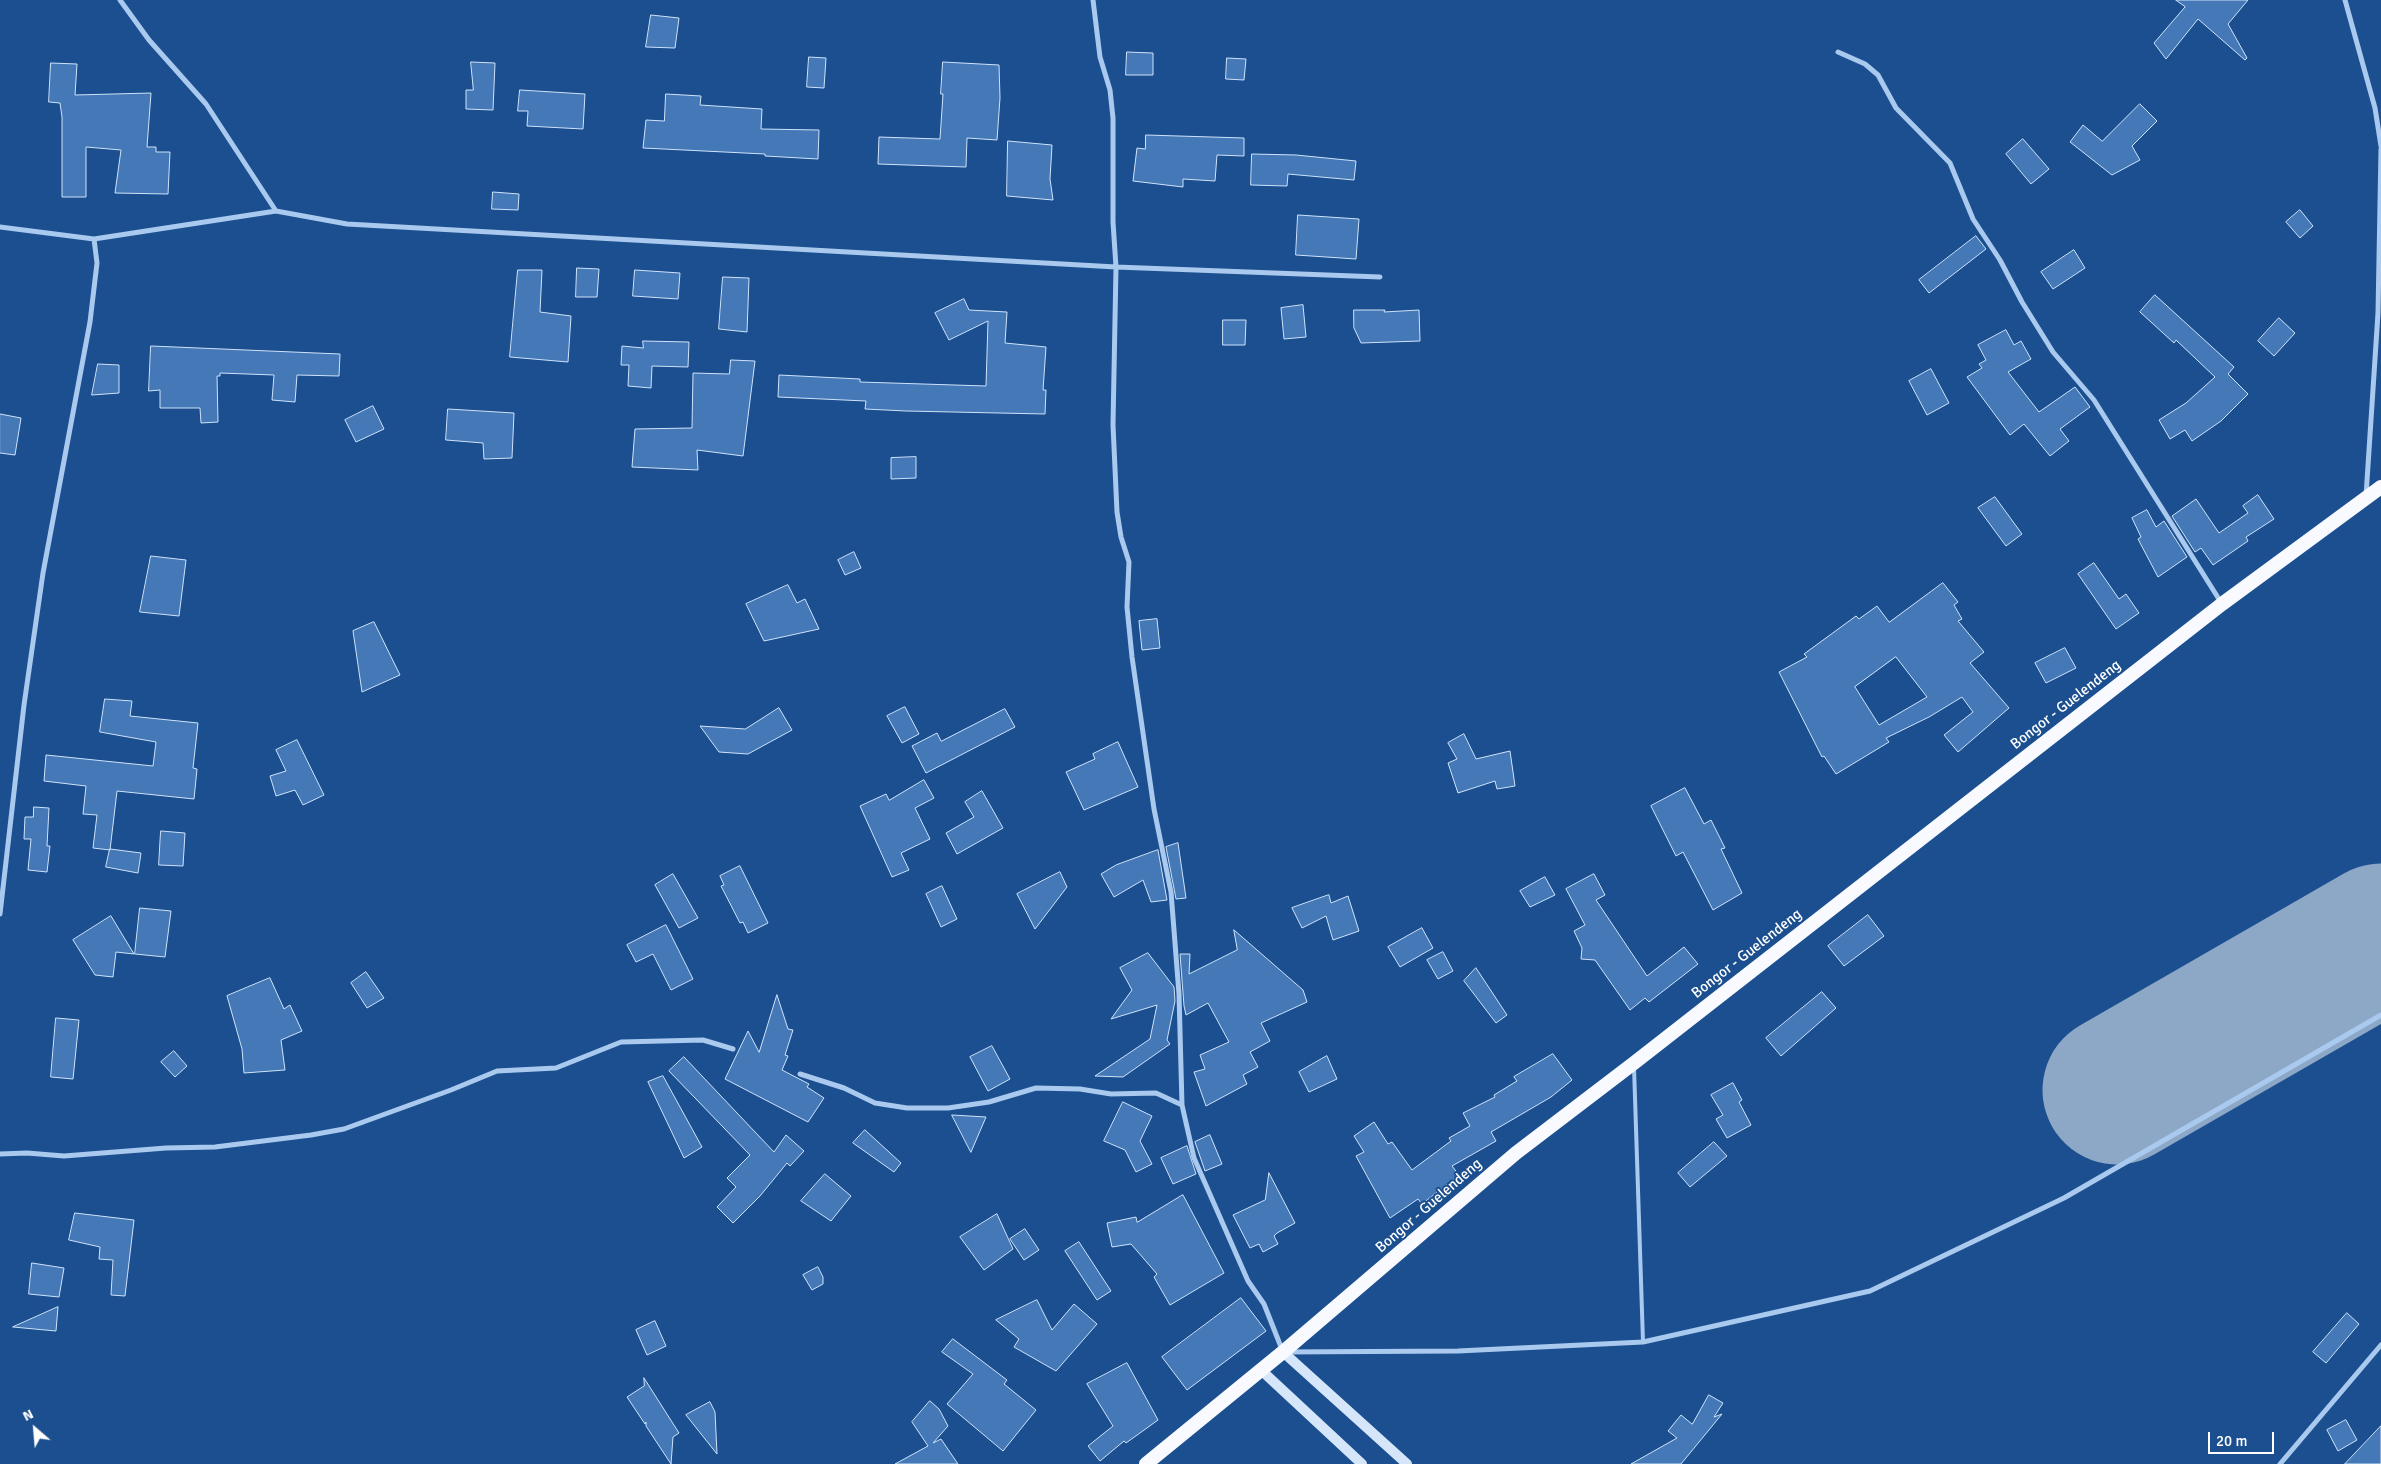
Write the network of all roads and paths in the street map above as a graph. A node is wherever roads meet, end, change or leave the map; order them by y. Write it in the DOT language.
graph roads {
  1 [pos="120,0"];
  2 [pos="1093,0"];
  3 [pos="2345,0"];
  4 [pos="1838,52"];
  5 [pos="2381,148"];
  6 [pos="276,211"];
  7 [pos="0,227"];
  8 [pos="94,239"];
  9 [pos="1116,267"];
  10 [pos="1380,277"];
  11 [pos="2381,487"];
  12 [pos="2366,499"];
  13 [pos="2222,604"];
  14 [pos="0,914"];
  15 [pos="2381,1015"];
  16 [pos="733,1049"];
  17 [pos="1634,1063"];
  18 [pos="800,1074"];
  19 [pos="1182,1105"];
  20 [pos="0,1154"];
  21 [pos="1643,1342"];
  22 [pos="2381,1345"];
  23 [pos="1283,1352"];
  24 [pos="1261,1370"];
  25 [pos="1146,1464"];
  26 [pos="1362,1464"];
  27 [pos="1407,1464"];
  28 [pos="2280,1464"];
  1 -- 6 [label="street"];
  2 -- 9 [label="street"];
  3 -- 5 [label="street"];
  4 -- 13 [label="street"];
  5 -- 12 [label="street"];
  6 -- 8 [label="street"];
  6 -- 9 [label="street"];
  7 -- 8 [label="street"];
  8 -- 14 [label="street"];
  9 -- 10 [label="street"];
  9 -- 19 [label="street"];
  11 -- 12 [label="highway, Bongor - Guelendeng"];
  12 -- 13 [label="highway, Bongor - Guelendeng"];
  13 -- 17 [label="highway, Bongor - Guelendeng"];
  15 -- 21 [label="street"];
  16 -- 20 [label="street"];
  17 -- 21 [label="lane"];
  17 -- 23 [label="highway, Bongor - Guelendeng"];
  18 -- 19 [label="street"];
  19 -- 23 [label="street"];
  21 -- 23 [label="street"];
  22 -- 28 [label="street"];
  23 -- 24 [label="highway, Bongor - Guelendeng"];
  23 -- 27 [label="main road"];
  24 -- 25 [label="highway, Bongor - Guelendeng"];
  24 -- 26 [label="main road"];
}
